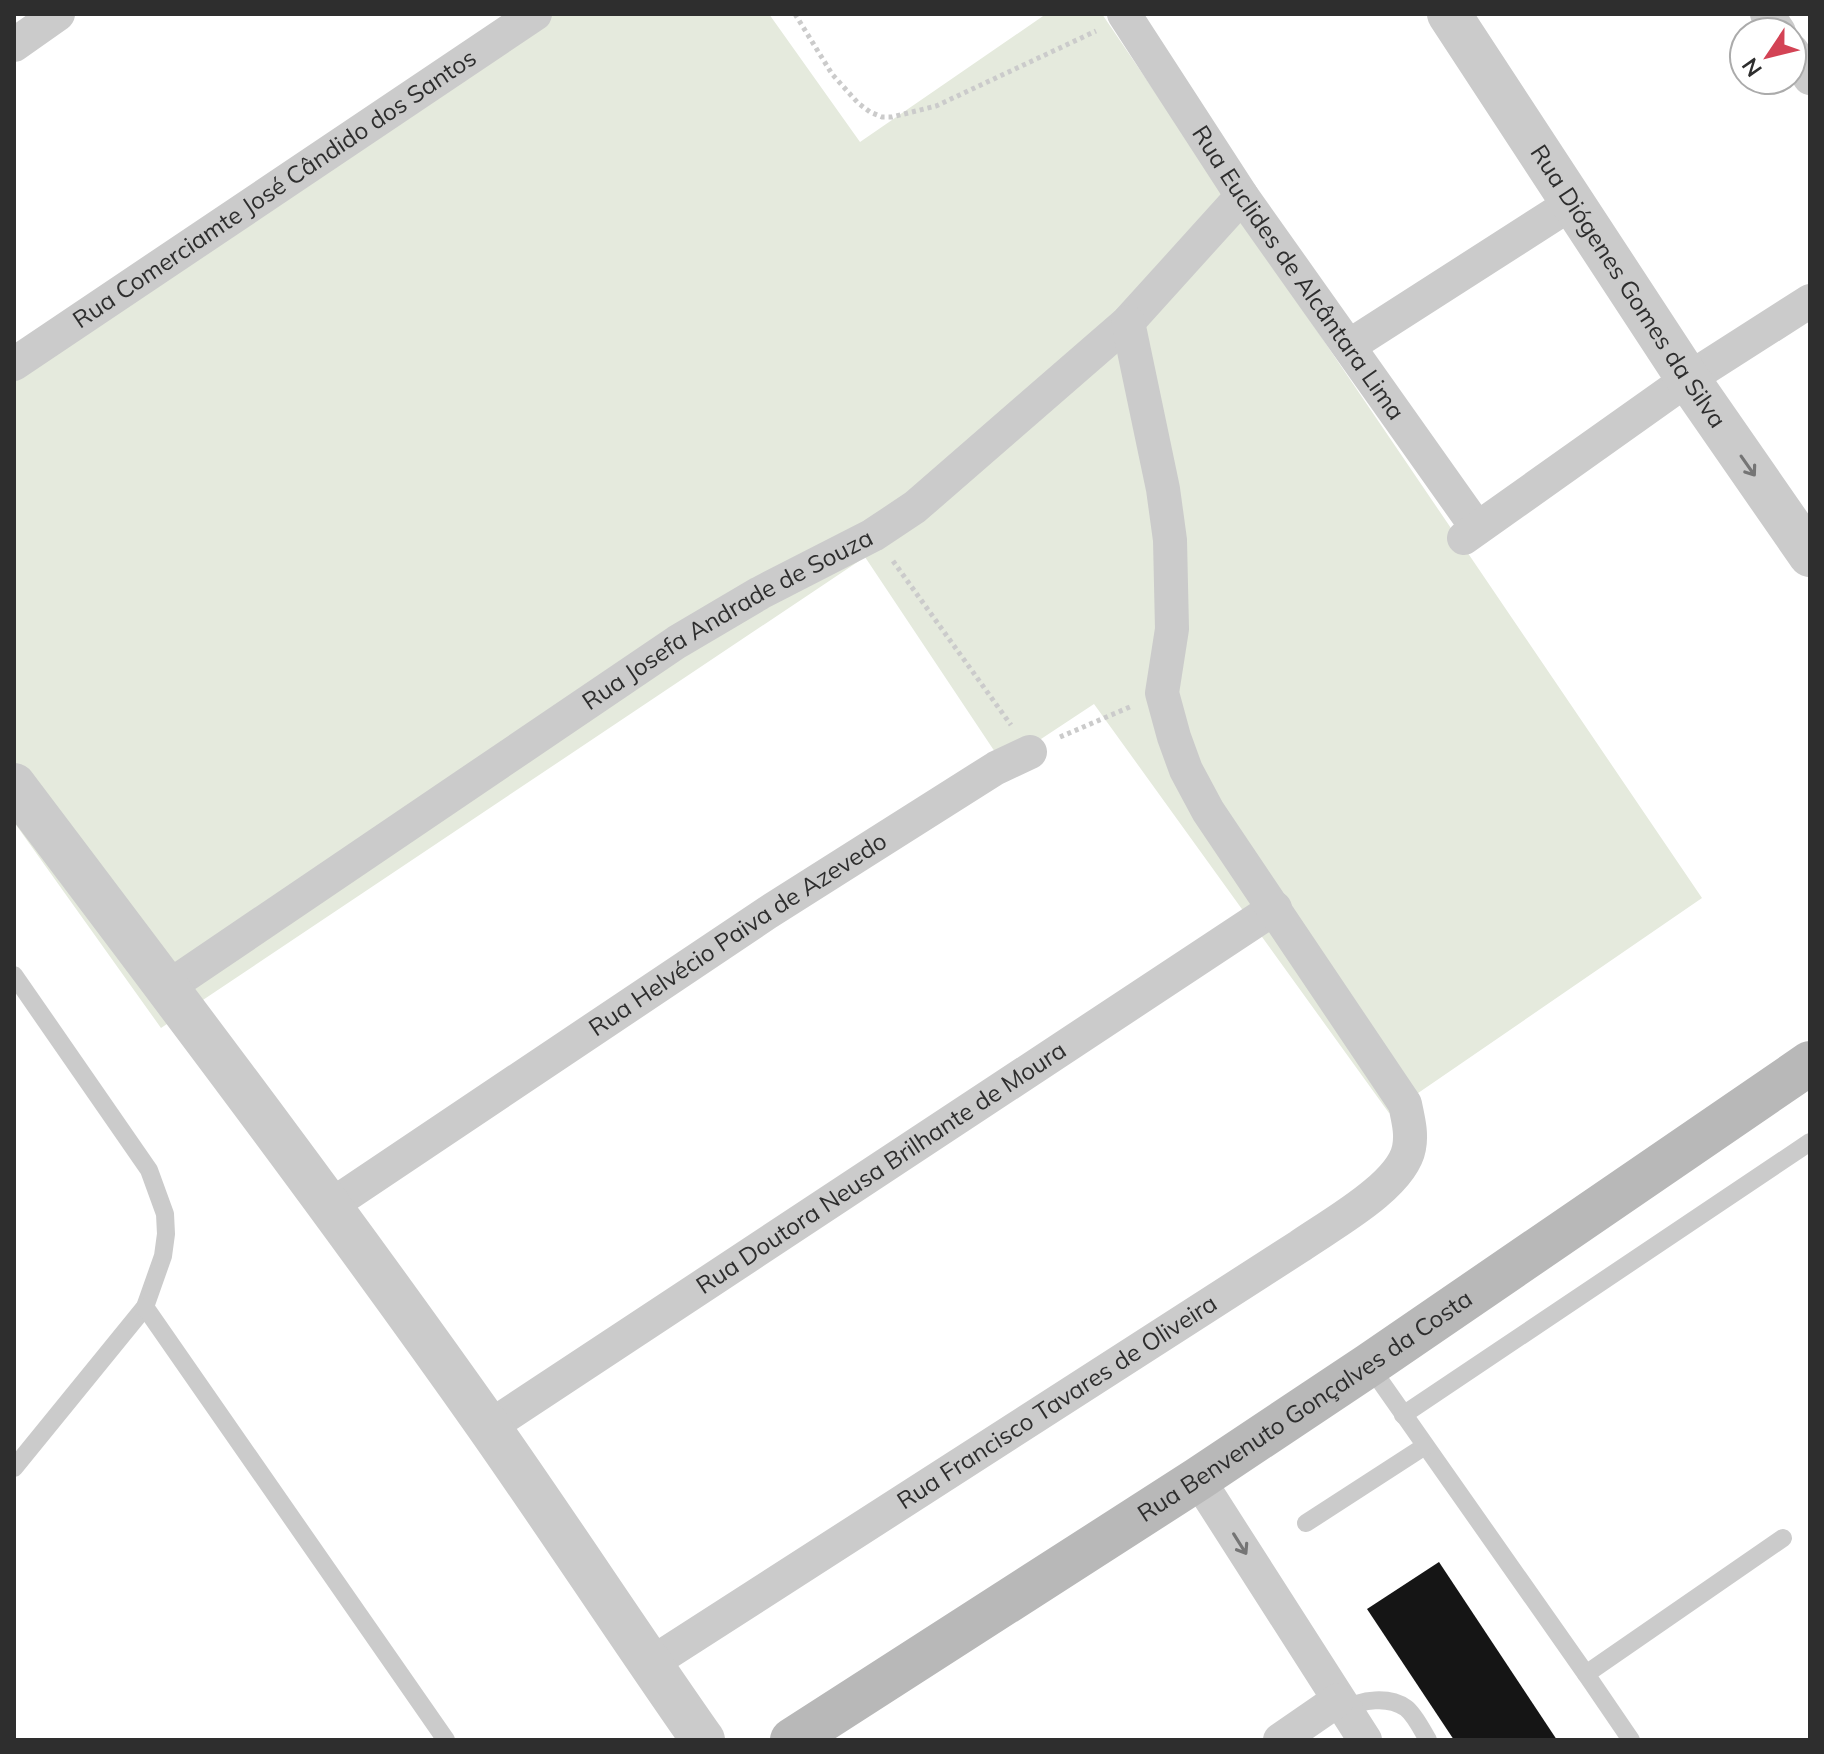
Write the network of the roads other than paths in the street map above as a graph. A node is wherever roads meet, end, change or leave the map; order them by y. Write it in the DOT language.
graph roads {
  1 [pos="58,14"];
  2 [pos="535,14"];
  3 [pos="1449,14"];
  4 [pos="1125,15"];
  5 [pos="14,45"];
  6 [pos="1242,196"];
  7 [pos="1572,203"];
  8 [pos="1810,301"];
  9 [pos="1128,322"];
  10 [pos="1349,346"];
  11 [pos="14,364"];
  12 [pos="1688,379"];
  13 [pos="1810,555"];
  14 [pos="1030,752"];
  15 [pos="14,785"];
  16 [pos="1275,908"];
  17 [pos="14,975"];
  18 [pos="168,987"];
  19 [pos="1810,1063"];
  20 [pos="1810,1142"];
  21 [pos="330,1206"];
  22 [pos="145,1307"];
  23 [pos="1369,1365"];
  24 [pos="1403,1415"];
  25 [pos="489,1427"];
  26 [pos="1425,1446"];
  27 [pos="14,1468"];
  28 [pos="1198,1479"];
  29 [pos="1306,1523"];
  30 [pos="1783,1538"];
  31 [pos="650,1664"];
  32 [pos="1586,1674"];
  33 [pos="1341,1705"];
  34 [pos="446,1740"];
  35 [pos="703,1740"];
  36 [pos="792,1740"];
  37 [pos="1280,1740"];
  38 [pos="1365,1740"];
  39 [pos="1428,1740"];
  40 [pos="1631,1740"];
  1 -- 5 [label="street"];
  2 -- 11 [label="street, Rua Comerciamte José Cândido dos Santos"];
  3 -- 7 [label="street, Rua Diógenes Gomes da Silva"];
  4 -- 6 [label="street, Rua Euclides de Alcântara Lima"];
  6 -- 9 [label="street, Rua Josefa Andrade de Souza"];
  6 -- 10 [label="street, Rua Euclides de Alcântara Lima"];
  7 -- 10 [label="street"];
  7 -- 12 [label="street, Rua Diógenes Gomes da Silva"];
  8 -- 12 [label="street"];
  9 -- 16 [label="street"];
  9 -- 18 [label="street, Rua Josefa Andrade de Souza"];
  10 -- 12 [label="street, Rua Euclides de Alcântara Lima"];
  12 -- 13 [label="street, Rua Diógenes Gomes da Silva, one-way"];
  14 -- 21 [label="street, Rua Helvécio Paiva de Azevedo"];
  15 -- 18 [label="street"];
  16 -- 25 [label="street, Rua Doutora Neusa Brilhante de Moura"];
  16 -- 31 [label="street, Rua Francisco Tavares de Oliveira"];
  17 -- 22 [label="lane"];
  18 -- 21 [label="street"];
  19 -- 23 [label="main road, Rua Benvenuto Gonçalves da Costa"];
  20 -- 24 [label="lane"];
  21 -- 25 [label="street"];
  22 -- 27 [label="lane"];
  22 -- 34 [label="lane"];
  23 -- 24 [label="lane"];
  23 -- 28 [label="main road, Rua Benvenuto Gonçalves da Costa"];
  24 -- 26 [label="lane"];
  25 -- 31 [label="street"];
  26 -- 29 [label="lane"];
  26 -- 32 [label="lane"];
  28 -- 33 [label="street, one-way"];
  28 -- 36 [label="main road, Rua Benvenuto Gonçalves da Costa"];
  30 -- 32 [label="lane"];
  31 -- 35 [label="street"];
  32 -- 40 [label="lane"];
  33 -- 37 [label="street"];
  33 -- 38 [label="street"];
  33 -- 39 [label="lane"];
}
